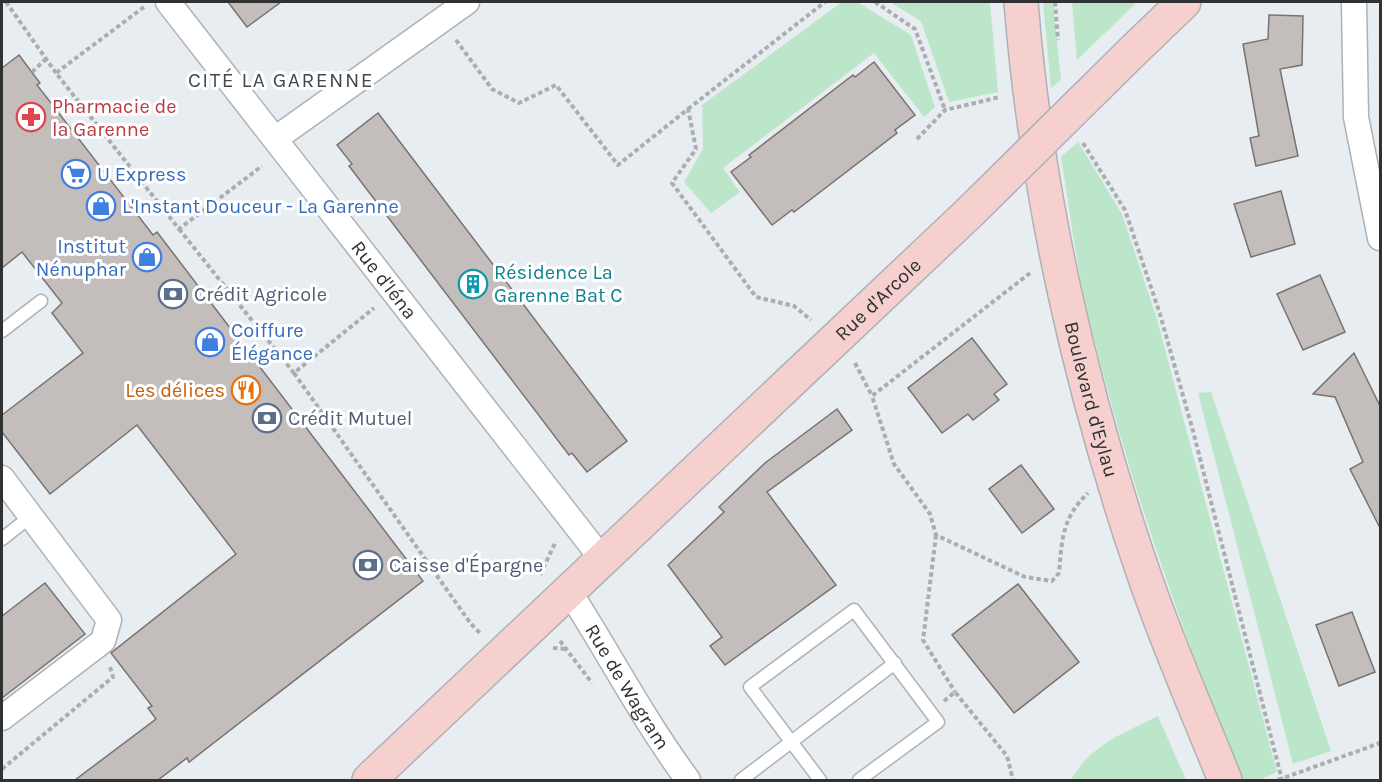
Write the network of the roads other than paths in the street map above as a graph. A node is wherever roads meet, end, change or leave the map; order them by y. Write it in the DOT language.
graph roads {
  1 [pos="168,2"];
  2 [pos="467,2"];
  3 [pos="1021,2"];
  4 [pos="1184,2"];
  5 [pos="1354,2"];
  6 [pos="280,145"];
  7 [pos="1380,238"];
  8 [pos="41,301"];
  9 [pos="2,331"];
  10 [pos="2,478"];
  11 [pos="31,516"];
  12 [pos="2,539"];
  13 [pos="602,559"];
  14 [pos="569,591"];
  15 [pos="895,663"];
  16 [pos="2,718"];
  17 [pos="792,742"];
  18 [pos="369,780"];
  19 [pos="688,780"];
  20 [pos="741,780"];
  21 [pos="820,780"];
  22 [pos="859,780"];
  23 [pos="1225,780"];
  1 -- 6 [label="street, Rue d'Iéna"];
  2 -- 6 [label="street"];
  3 -- 23 [label="main road, Boulevard d'Eylau"];
  4 -- 13 [label="main road, Rue d'Arcole, bridge"];
  5 -- 7 [label="street"];
  6 -- 13 [label="street, Rue d'Iéna"];
  8 -- 9 [label="lane"];
  10 -- 11 [label="street"];
  11 -- 12 [label="lane"];
  11 -- 16 [label="street"];
  13 -- 14 [label="main road, Rue d'Arcole"];
  14 -- 18 [label="main road, Rue d'Arcole"];
  14 -- 19 [label="street, Rue de Wagram"];
  15 -- 17 [label="lane"];
  15 -- 17 [label="lane"];
  15 -- 22 [label="lane"];
  17 -- 20 [label="lane"];
  17 -- 21 [label="lane"];
}
